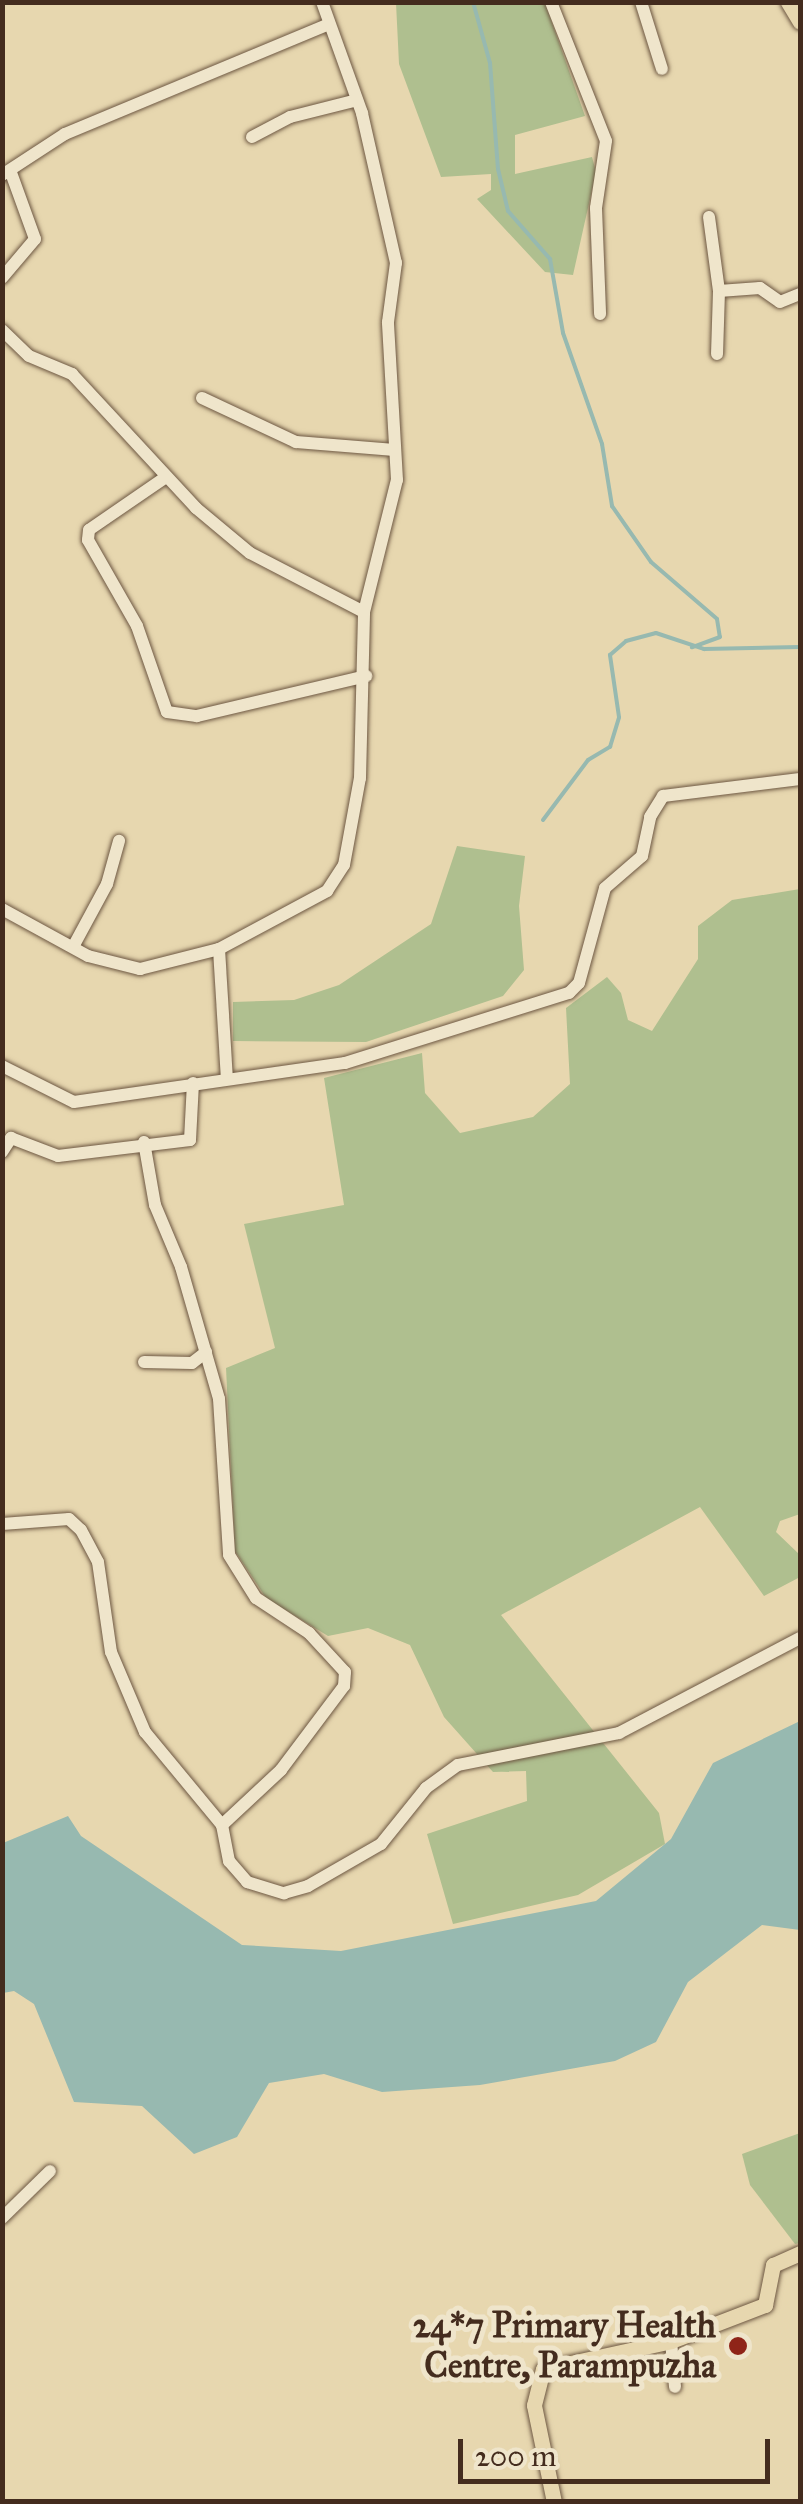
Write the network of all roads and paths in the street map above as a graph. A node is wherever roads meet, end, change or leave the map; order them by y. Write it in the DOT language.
graph roads {
  1 [pos="322,2"];
  2 [pos="551,2"];
  3 [pos="642,2"];
  4 [pos="788,2"];
  5 [pos="800,22"];
  6 [pos="330,24"];
  7 [pos="662,69"];
  8 [pos="357,100"];
  9 [pos="252,136"];
  10 [pos="6,172"];
  11 [pos="709,217"];
  12 [pos="2,278"];
  13 [pos="719,292"];
  14 [pos="800,294"];
  15 [pos="600,314"];
  16 [pos="2,330"];
  17 [pos="717,354"];
  18 [pos="202,398"];
  19 [pos="395,450"];
  20 [pos="166,477"];
  21 [pos="364,612"];
  22 [pos="366,676"];
  23 [pos="800,780"];
  24 [pos="119,842"];
  25 [pos="2,909"];
  26 [pos="74,947"];
  27 [pos="219,949"];
  28 [pos="2,1066"];
  29 [pos="227,1079"];
  30 [pos="193,1082"];
  31 [pos="144,1142"];
  32 [pos="2,1152"];
  33 [pos="206,1352"];
  34 [pos="144,1362"];
  35 [pos="2,1524"];
  36 [pos="800,1638"];
  37 [pos="222,1825"];
  38 [pos="50,2171"];
  39 [pos="2,2218"];
  40 [pos="800,2253"];
  41 [pos="671,2340"];
  42 [pos="675,2387"];
  43 [pos="554,2502"];
  1 -- 6 [label="street"];
  2 -- 15 [label="street"];
  3 -- 7 [label="street"];
  4 -- 5 [label="main road"];
  6 -- 8 [label="street"];
  6 -- 10 [label="street"];
  8 -- 9 [label="street"];
  8 -- 19 [label="street"];
  10 -- 12 [label="street"];
  11 -- 13 [label="street"];
  13 -- 14 [label="street"];
  13 -- 17 [label="street"];
  16 -- 20 [label="street"];
  18 -- 19 [label="street"];
  19 -- 21 [label="street"];
  20 -- 21 [label="street"];
  20 -- 22 [label="street"];
  21 -- 22 [label="street"];
  22 -- 27 [label="street"];
  23 -- 29 [label="street"];
  24 -- 26 [label="street"];
  25 -- 26 [label="street"];
  26 -- 27 [label="street"];
  27 -- 29 [label="street"];
  28 -- 30 [label="street"];
  29 -- 30 [label="street"];
  30 -- 31 [label="street"];
  31 -- 32 [label="street"];
  31 -- 33 [label="street"];
  33 -- 34 [label="street"];
  33 -- 37 [label="street"];
  35 -- 37 [label="street"];
  36 -- 37 [label="street"];
  38 -- 39 [label="street"];
  40 -- 41 [label="main road"];
  41 -- 42 [label="street"];
  41 -- 43 [label="main road"];
}
